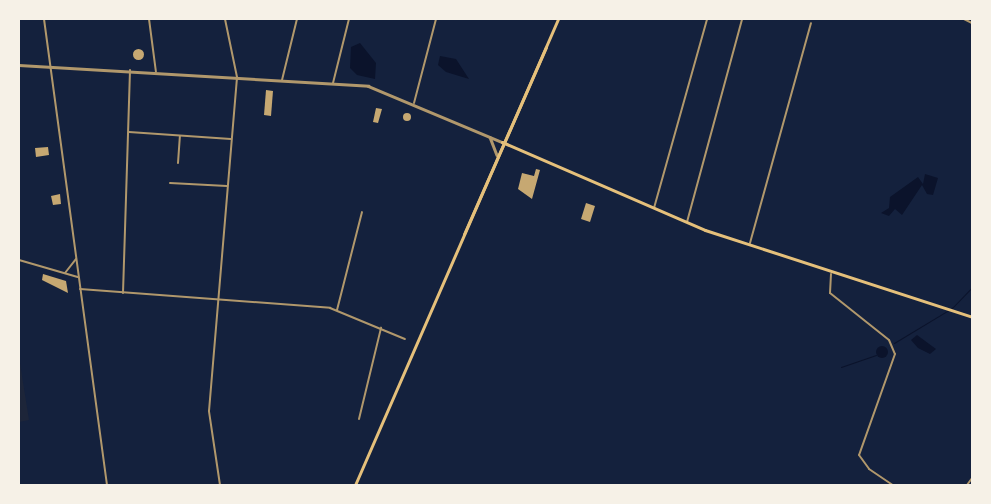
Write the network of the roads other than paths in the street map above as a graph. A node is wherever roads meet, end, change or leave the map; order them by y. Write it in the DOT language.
graph roads {
  1 [pos="44,19"];
  2 [pos="149,19"];
  3 [pos="225,19"];
  4 [pos="298,19"];
  5 [pos="349,19"];
  6 [pos="436,19"];
  7 [pos="558,19"];
  8 [pos="707,19"];
  9 [pos="742,19"];
  10 [pos="964,19"];
  11 [pos="811,23"];
  12 [pos="972,23"];
  13 [pos="19,65"];
  14 [pos="50,65"];
  15 [pos="130,70"];
  16 [pos="156,72"];
  17 [pos="237,77"];
  18 [pos="282,80"];
  19 [pos="333,83"];
  20 [pos="414,103"];
  21 [pos="129,132"];
  22 [pos="180,136"];
  23 [pos="490,136"];
  24 [pos="232,139"];
  25 [pos="504,142"];
  26 [pos="497,155"];
  27 [pos="178,163"];
  28 [pos="170,186"];
  29 [pos="227,186"];
  30 [pos="654,208"];
  31 [pos="362,212"];
  32 [pos="687,222"];
  33 [pos="462,241"];
  34 [pos="750,246"];
  35 [pos="76,259"];
  36 [pos="19,260"];
  37 [pos="65,273"];
  38 [pos="831,274"];
  39 [pos="78,277"];
  40 [pos="80,289"];
  41 [pos="123,293"];
  42 [pos="218,300"];
  43 [pos="337,310"];
  44 [pos="972,316"];
  45 [pos="380,328"];
  46 [pos="406,339"];
  47 [pos="359,419"];
  48 [pos="972,478"];
  49 [pos="107,485"];
  50 [pos="220,485"];
  51 [pos="355,485"];
  52 [pos="893,485"];
  53 [pos="967,485"];
  1 -- 14 [label="street"];
  2 -- 16 [label="street"];
  3 -- 17 [label="street"];
  4 -- 18 [label="street"];
  5 -- 19 [label="street"];
  6 -- 20 [label="street"];
  7 -- 25 [label="main road"];
  8 -- 30 [label="street"];
  9 -- 32 [label="street"];
  10 -- 12 [label="street"];
  11 -- 34 [label="street"];
  13 -- 14 [label="street"];
  14 -- 15 [label="street"];
  14 -- 35 [label="street"];
  15 -- 16 [label="street"];
  15 -- 21 [label="street"];
  16 -- 17 [label="street"];
  17 -- 18 [label="street"];
  17 -- 24 [label="street"];
  18 -- 19 [label="street"];
  19 -- 20 [label="street"];
  20 -- 23 [label="street"];
  21 -- 22 [label="street"];
  21 -- 41 [label="street"];
  22 -- 24 [label="street"];
  22 -- 27 [label="street"];
  23 -- 25 [label="street"];
  23 -- 26 [label="street"];
  24 -- 29 [label="street"];
  25 -- 26 [label="main road"];
  25 -- 30 [label="main road"];
  25 -- 33 [label="main road"];
  26 -- 33 [label="main road"];
  28 -- 29 [label="street"];
  29 -- 42 [label="street"];
  30 -- 32 [label="main road"];
  31 -- 43 [label="street"];
  32 -- 34 [label="main road"];
  33 -- 51 [label="main road"];
  34 -- 38 [label="main road"];
  35 -- 37 [label="street"];
  35 -- 39 [label="street"];
  36 -- 37 [label="street"];
  37 -- 39 [label="street"];
  38 -- 44 [label="main road"];
  38 -- 52 [label="street"];
  39 -- 40 [label="street"];
  40 -- 41 [label="street"];
  40 -- 49 [label="street"];
  41 -- 42 [label="street"];
  42 -- 43 [label="street"];
  42 -- 50 [label="street"];
  43 -- 45 [label="street"];
  45 -- 46 [label="street"];
  45 -- 47 [label="street"];
  48 -- 53 [label="street"];
}
